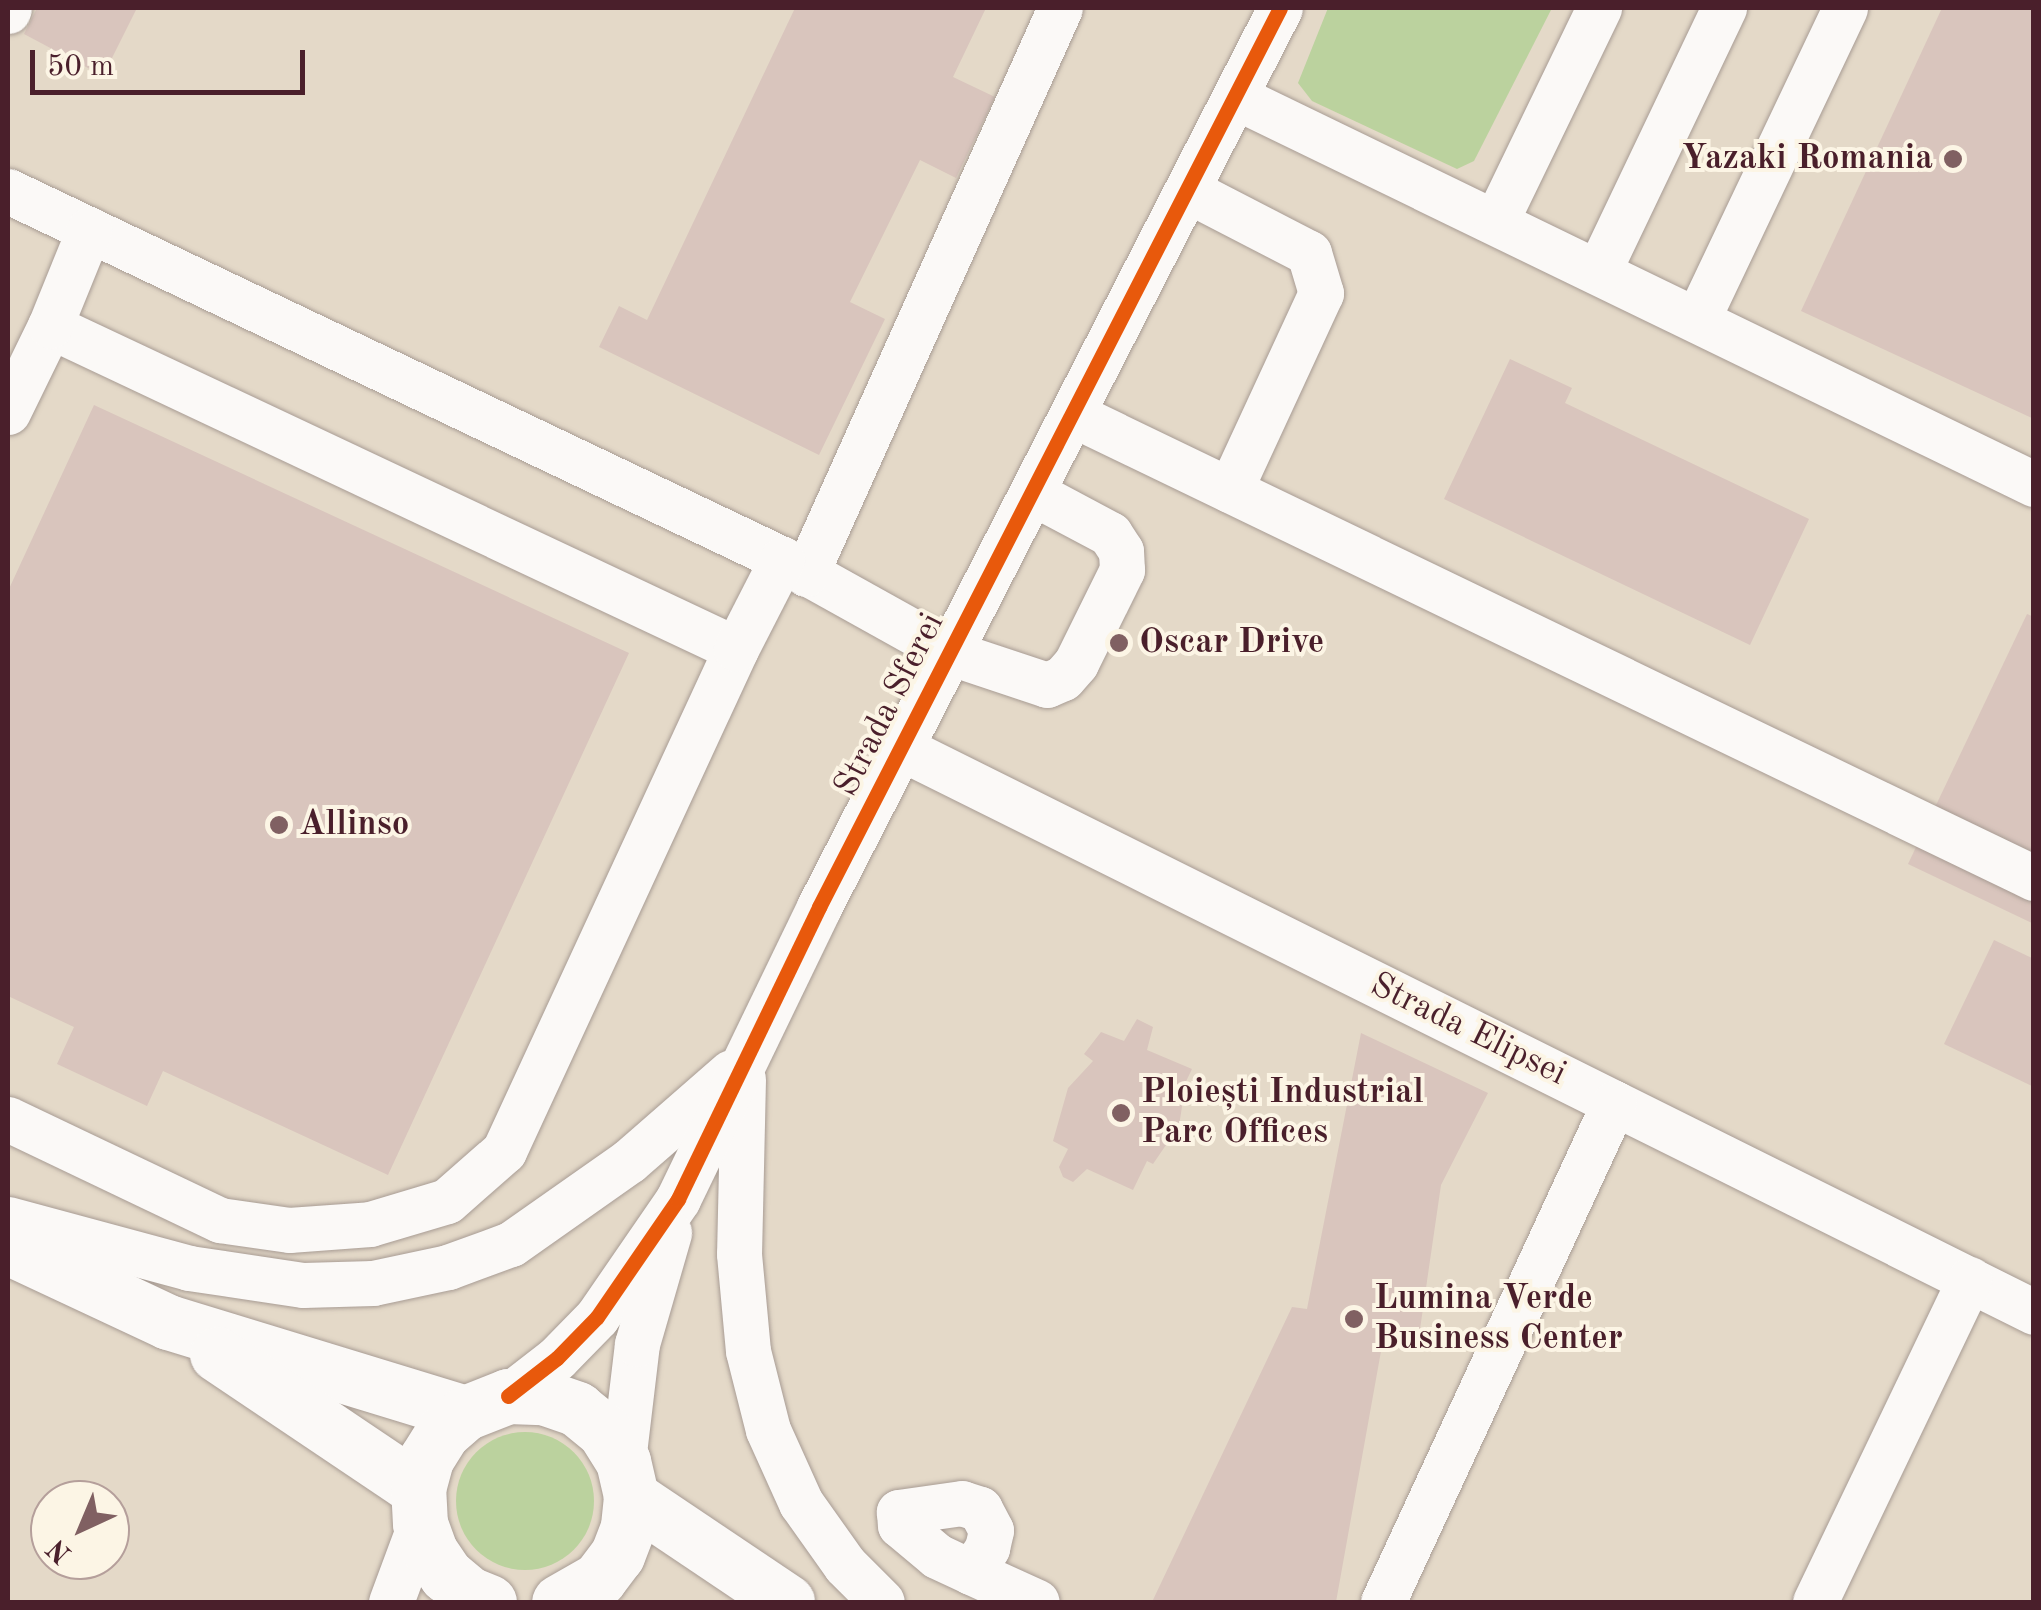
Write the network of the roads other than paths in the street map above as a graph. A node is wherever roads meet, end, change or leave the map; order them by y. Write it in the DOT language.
graph roads {
  1 [pos="1060,8"];
  2 [pos="1280,8"];
  3 [pos="1598,8"];
  4 [pos="1724,8"];
  5 [pos="1845,8"];
  6 [pos="1238,98"];
  7 [pos="8,190"];
  8 [pos="1190,191"];
  9 [pos="1496,221"];
  10 [pos="88,230"];
  11 [pos="1598,272"];
  12 [pos="1697,320"];
  13 [pos="50,326"];
  14 [pos="8,412"];
  15 [pos="1074,415"];
  16 [pos="2034,484"];
  17 [pos="1230,490"];
  18 [pos="1033,493"];
  19 [pos="794,566"];
  20 [pos="736,649"];
  21 [pos="951,652"];
  22 [pos="902,748"];
  23 [pos="2034,878"];
  24 [pos="744,1061"];
  25 [pos="1614,1103"];
  26 [pos="8,1119"];
  27 [pos="678,1199"];
  28 [pos="8,1220"];
  29 [pos="8,1247"];
  30 [pos="1970,1279"];
  31 [pos="2034,1312"];
  32 [pos="168,1322"];
  33 [pos="487,1404"];
  34 [pos="627,1479"];
  35 [pos="419,1506"];
  36 [pos="971,1572"];
  37 [pos="577,1600"];
  38 [pos="391,1602"];
  39 [pos="490,1602"];
  40 [pos="787,1602"];
  41 [pos="882,1602"];
  42 [pos="1037,1602"];
  43 [pos="1383,1602"];
  44 [pos="1815,1602"];
  1 -- 19 [label="street"];
  2 -- 6 [label="street, Strada Sferei"];
  3 -- 9 [label="street"];
  4 -- 11 [label="street"];
  5 -- 12 [label="street"];
  6 -- 8 [label="street, Strada Sferei"];
  6 -- 9 [label="street"];
  7 -- 10 [label="street"];
  8 -- 15 [label="street, Strada Sferei"];
  8 -- 17 [label="street"];
  9 -- 11 [label="street"];
  10 -- 13 [label="street"];
  10 -- 19 [label="street"];
  11 -- 12 [label="street"];
  12 -- 16 [label="street"];
  13 -- 14 [label="street"];
  13 -- 20 [label="street"];
  15 -- 17 [label="street"];
  15 -- 18 [label="street, Strada Sferei"];
  17 -- 23 [label="street"];
  18 -- 21 [label="street, Strada Sferei"];
  18 -- 21 [label="street"];
  19 -- 20 [label="street"];
  19 -- 21 [label="street"];
  20 -- 26 [label="street"];
  21 -- 22 [label="street, Strada Sferei"];
  22 -- 24 [label="street, Strada Sferei"];
  22 -- 25 [label="street, Strada Elipsei"];
  24 -- 27 [label="street, Strada Sferei"];
  24 -- 28 [label="street"];
  24 -- 41 [label="street"];
  25 -- 30 [label="street, Strada Elipsei"];
  25 -- 43 [label="street"];
  27 -- 33 [label="street, Strada Sferei"];
  27 -- 34 [label="street, Strada Sferei"];
  29 -- 32 [label="main road"];
  30 -- 31 [label="street, Strada Elipsei"];
  30 -- 44 [label="street"];
  32 -- 33 [label="main road"];
  32 -- 35 [label="main road"];
  33 -- 34 [label="main road"];
  33 -- 35 [label="main road"];
  34 -- 37 [label="main road"];
  34 -- 40 [label="main road"];
  35 -- 38 [label="street"];
  35 -- 39 [label="main road"];
  36 -- 42 [label="street"];
}
